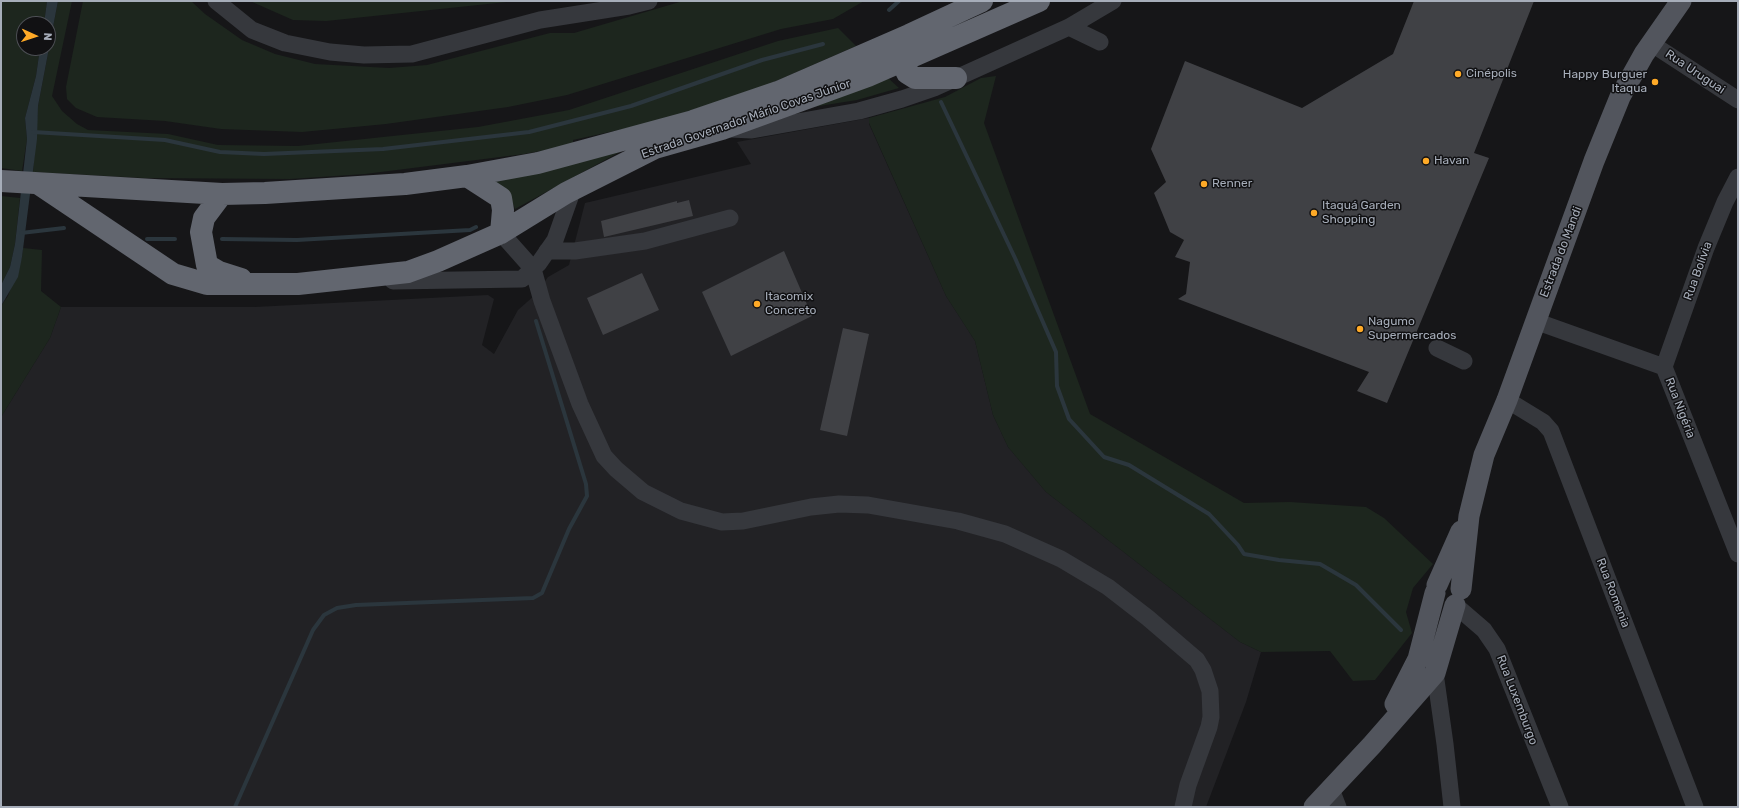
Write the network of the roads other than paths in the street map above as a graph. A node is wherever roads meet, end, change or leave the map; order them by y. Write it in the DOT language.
graph roads {
  1 [pos="216,1"];
  2 [pos="649,1"];
  3 [pos="982,1"];
  4 [pos="1038,1"];
  5 [pos="1113,1"];
  6 [pos="1681,1"];
  7 [pos="927,26"];
  8 [pos="1069,27"];
  9 [pos="1100,42"];
  10 [pos="1652,44"];
  11 [pos="903,61"];
  12 [pos="956,78"];
  13 [pos="1738,100"];
  14 [pos="722,129"];
  15 [pos="467,176"];
  16 [pos="1738,177"];
  17 [pos="22,182"];
  18 [pos="573,189"];
  19 [pos="222,194"];
  20 [pos="730,218"];
  21 [pos="501,233"];
  22 [pos="547,251"];
  23 [pos="533,269"];
  24 [pos="319,282"];
  25 [pos="257,283"];
  26 [pos="1535,321"];
  27 [pos="1437,348"];
  28 [pos="1464,361"];
  29 [pos="1664,367"];
  30 [pos="1507,400"];
  31 [pos="1469,516"];
  32 [pos="1734,533"];
  33 [pos="1738,554"];
  34 [pos="1436,589"];
  35 [pos="1458,597"];
  36 [pos="1435,673"];
  37 [pos="1372,745"];
  38 [pos="1335,798"];
  39 [pos="1183,807"];
  40 [pos="1314,807"];
  41 [pos="1452,807"];
  42 [pos="1560,807"];
  43 [pos="1695,807"];
  1 -- 2 [label="street"];
  3 -- 7 [label="highway, Estrada Governador Mário Covas Júnior"];
  4 -- 11 [label="highway, Estrada Governador Mário Covas Júnior"];
  5 -- 8 [label="street"];
  6 -- 10 [label="main road, Estrada do Mandi"];
  7 -- 11 [label="highway"];
  7 -- 15 [label="highway, Estrada Governador Mário Covas Júnior"];
  8 -- 9 [label="street"];
  8 -- 12 [label="street"];
  10 -- 13 [label="street, Rua Uruguai"];
  10 -- 26 [label="main road, Estrada do Mandi"];
  11 -- 12 [label="highway"];
  11 -- 14 [label="highway, Estrada Governador Mário Covas Júnior"];
  12 -- 14 [label="street"];
  14 -- 18 [label="highway, Estrada Governador Mário Covas Júnior"];
  15 -- 19 [label="highway, Estrada Governador Mário Covas Júnior"];
  15 -- 21 [label="highway"];
  16 -- 29 [label="street, Rua Bolívia"];
  17 -- 19 [label="highway, Estrada Governador Mário Covas Júnior"];
  17 -- 25 [label="highway, Estrada Governador Mário Covas Júnior"];
  18 -- 21 [label="highway, Estrada Governador Mário Covas Júnior"];
  18 -- 22 [label="street"];
  19 -- 25 [label="highway"];
  20 -- 22 [label="street"];
  21 -- 23 [label="street"];
  21 -- 24 [label="highway, Estrada Governador Mário Covas Júnior"];
  22 -- 23 [label="street"];
  23 -- 24 [label="street"];
  23 -- 39 [label="street"];
  24 -- 25 [label="highway, Estrada Governador Mário Covas Júnior"];
  26 -- 29 [label="street, Rua Nigéria"];
  26 -- 30 [label="main road, Estrada do Mandi"];
  27 -- 28 [label="street"];
  29 -- 32 [label="street, Rua Nigéria"];
  30 -- 31 [label="main road, Estrada do Mandi"];
  30 -- 43 [label="street, Rua Romenia"];
  31 -- 34 [label="main road, Estrada do Mandi"];
  31 -- 35 [label="main road, Estrada do Mandi"];
  32 -- 33 [label="street, Rua Nigéria"];
  34 -- 35 [label="main road"];
  34 -- 37 [label="main road, Estrada do Mandi"];
  35 -- 36 [label="main road, Estrada do Mandi"];
  35 -- 42 [label="street, Rua Luxemburgo"];
  36 -- 37 [label="main road, Estrada do Mandi"];
  36 -- 41 [label="street"];
  37 -- 38 [label="main road, Estrada do Mandi"];
  38 -- 40 [label="main road, Estrada do Mandi"];
}
